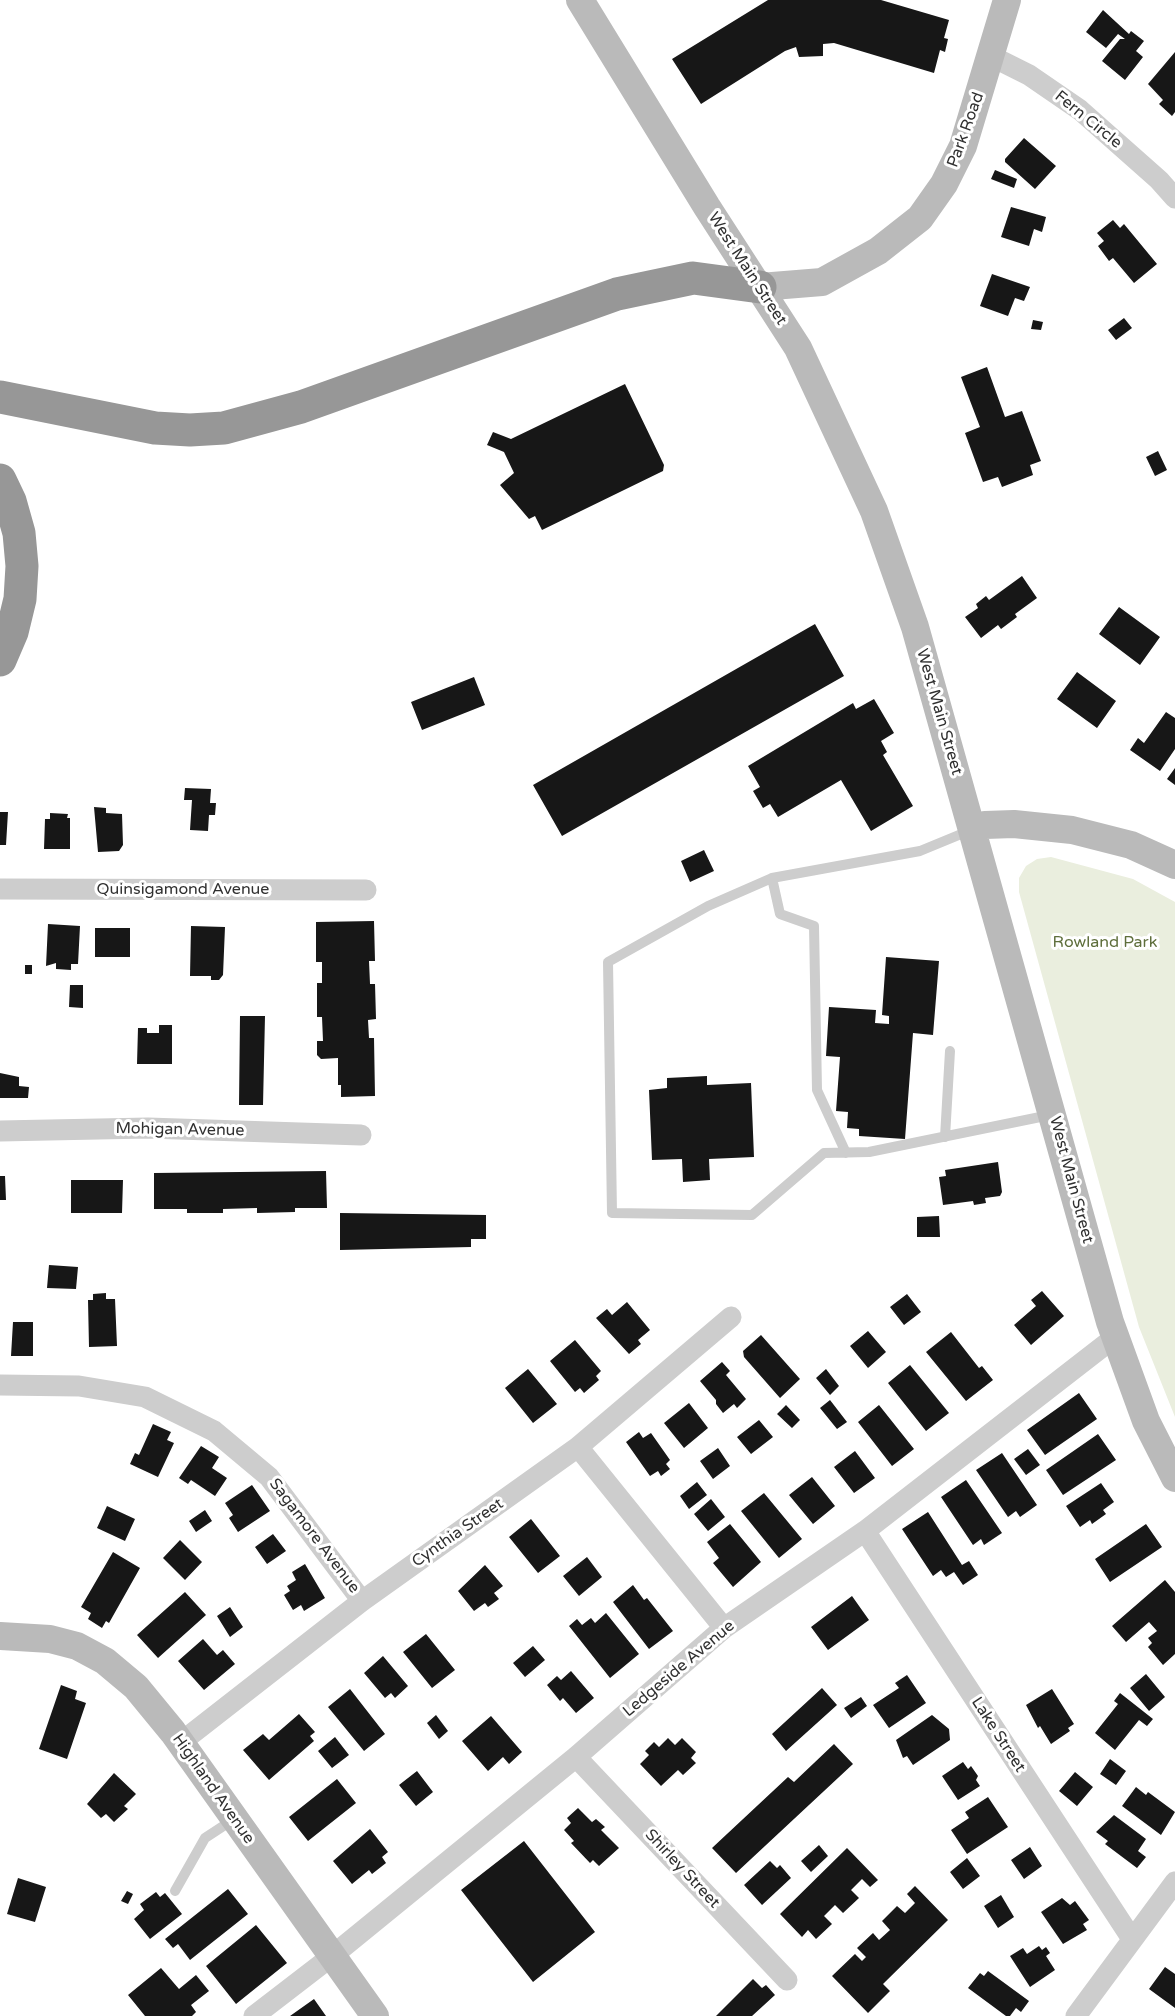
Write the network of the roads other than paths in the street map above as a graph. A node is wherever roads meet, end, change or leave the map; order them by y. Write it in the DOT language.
graph roads {
  1 [pos="580,0"];
  2 [pos="1007,0"];
  3 [pos="991,56"];
  4 [pos="1175,198"];
  5 [pos="759,287"];
  6 [pos="0,397"];
  7 [pos="0,480"];
  8 [pos="0,660"];
  9 [pos="972,830"];
  10 [pos="1175,865"];
  11 [pos="772,878"];
  12 [pos="0,889"];
  13 [pos="366,890"];
  14 [pos="950,1051"];
  15 [pos="1053,1114"];
  16 [pos="0,1131"];
  17 [pos="361,1135"];
  18 [pos="945,1137"];
  19 [pos="846,1153"];
  20 [pos="731,1317"];
  21 [pos="1115,1337"];
  22 [pos="0,1385"];
  23 [pos="578,1447"];
  24 [pos="1175,1478"];
  25 [pos="865,1531"];
  26 [pos="362,1601"];
  27 [pos="724,1628"];
  28 [pos="0,1636"];
  29 [pos="180,1743"];
  30 [pos="576,1757"];
  31 [pos="235,1818"];
  32 [pos="1175,1882"];
  33 [pos="175,1891"];
  34 [pos="1132,1939"];
  35 [pos="332,1956"];
  36 [pos="787,1980"];
  37 [pos="254,2016"];
  38 [pos="375,2016"];
  39 [pos="1076,2016"];
  1 -- 5 [label="main road, West Main Street"];
  2 -- 3 [label="main road, Park Road"];
  3 -- 4 [label="street, Fern Circle"];
  3 -- 5 [label="main road, Park Road"];
  5 -- 6 [label="highway"];
  5 -- 9 [label="main road, West Main Street"];
  7 -- 8 [label="highway"];
  9 -- 10 [label="main road"];
  9 -- 11 [label="lane"];
  9 -- 15 [label="main road, West Main Street"];
  11 -- 19 [label="lane"];
  11 -- 19 [label="lane"];
  12 -- 13 [label="street, Quinsigamond Avenue"];
  14 -- 18 [label="lane"];
  15 -- 18 [label="lane"];
  15 -- 21 [label="main road, West Main Street"];
  16 -- 17 [label="street, Mohigan Avenue"];
  18 -- 19 [label="lane"];
  20 -- 23 [label="street, Cynthia Street"];
  21 -- 24 [label="main road, West Main Street"];
  21 -- 25 [label="street, Ledgeside Avenue"];
  22 -- 26 [label="street, Sagamore Avenue"];
  23 -- 26 [label="street, Cynthia Street"];
  23 -- 27 [label="street"];
  25 -- 27 [label="street, Ledgeside Avenue"];
  25 -- 34 [label="street, Lake Street"];
  26 -- 29 [label="street, Cynthia Street"];
  27 -- 30 [label="street, Ledgeside Avenue"];
  28 -- 29 [label="main road, Highland Avenue"];
  29 -- 31 [label="main road, Highland Avenue"];
  30 -- 35 [label="street, Ledgeside Avenue"];
  30 -- 36 [label="street, Shirley Street"];
  31 -- 33 [label="lane"];
  31 -- 35 [label="main road, Highland Avenue"];
  32 -- 34 [label="street"];
  34 -- 39 [label="street"];
  35 -- 37 [label="street, Ledgeside Avenue"];
  35 -- 38 [label="main road, Highland Avenue"];
}
